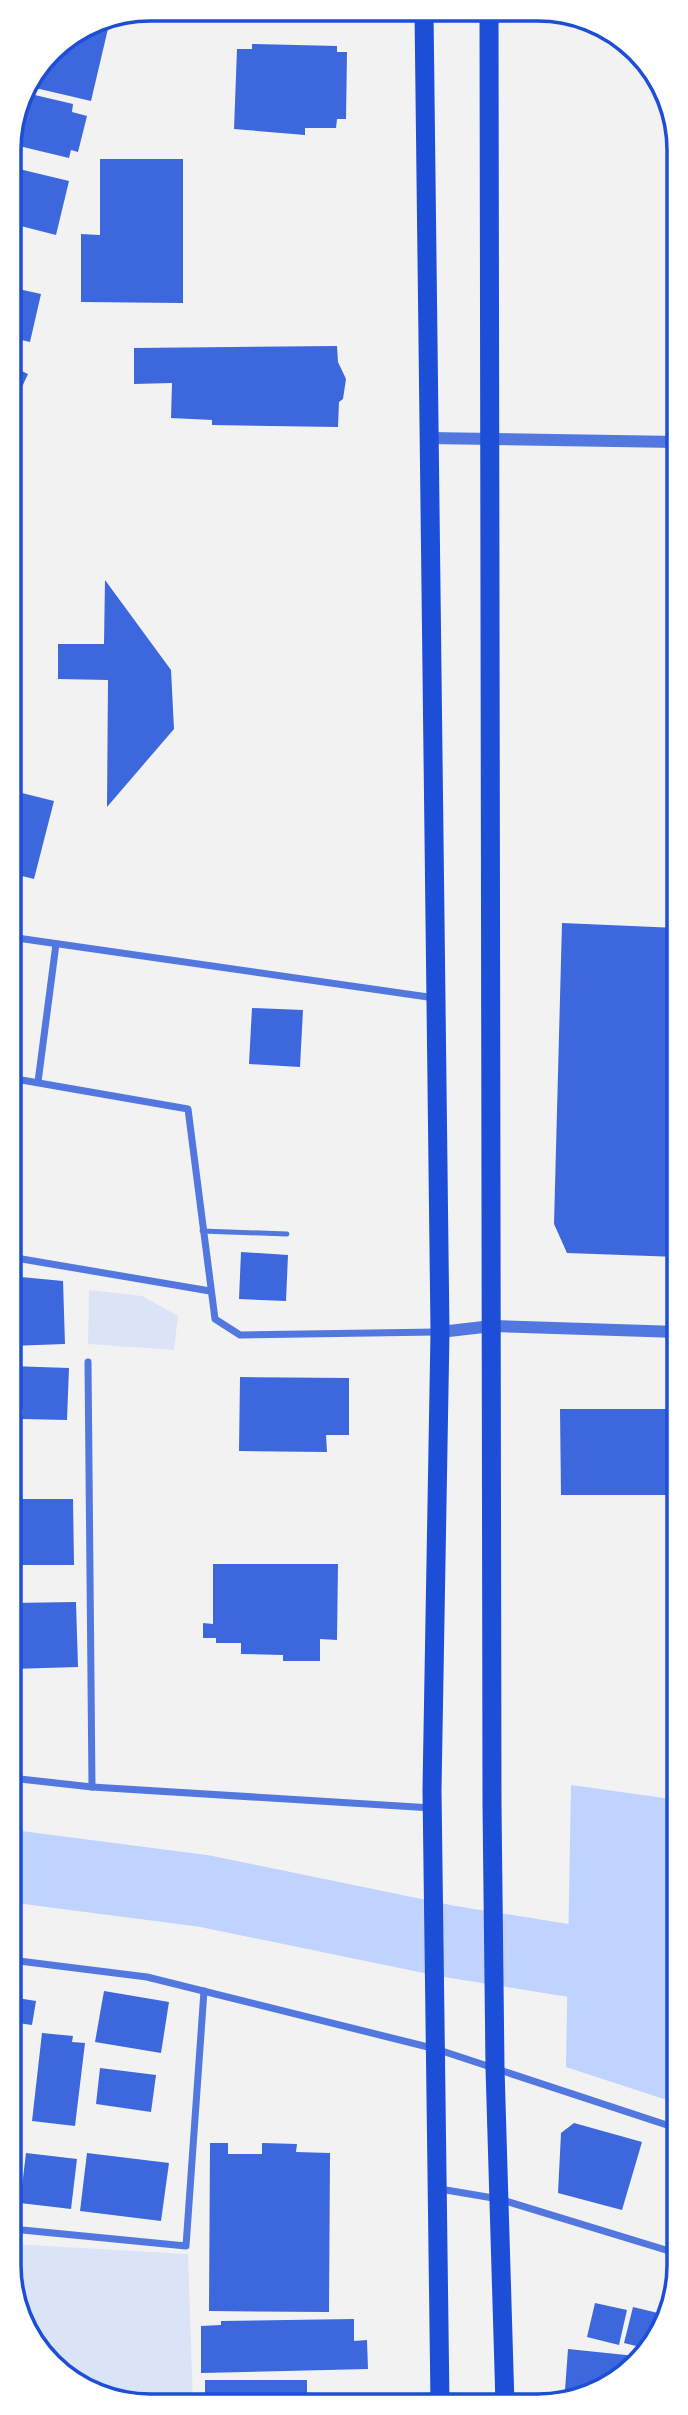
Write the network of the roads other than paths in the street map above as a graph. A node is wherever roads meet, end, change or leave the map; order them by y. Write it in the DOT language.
graph roads {
  1 [pos="424,21"];
  2 [pos="489,21"];
  3 [pos="428,438"];
  4 [pos="488,438"];
  5 [pos="667,442"];
  6 [pos="21,939"];
  7 [pos="56,944"];
  8 [pos="436,999"];
  9 [pos="21,1080"];
  10 [pos="38,1082"];
  11 [pos="202,1231"];
  12 [pos="287,1234"];
  13 [pos="21,1259"];
  14 [pos="210,1291"];
  15 [pos="492,1326"];
  16 [pos="440,1332"];
  17 [pos="667,1332"];
  18 [pos="88,1362"];
  19 [pos="21,1779"];
  20 [pos="92,1787"];
  21 [pos="432,1808"];
  22 [pos="21,1961"];
  23 [pos="204,1991"];
  24 [pos="436,2049"];
  25 [pos="495,2068"];
  26 [pos="667,2125"];
  27 [pos="435,2188"];
  28 [pos="499,2199"];
  29 [pos="21,2230"];
  30 [pos="667,2250"];
  31 [pos="440,2394"];
  32 [pos="505,2394"];
  1 -- 3 [label="highway"];
  2 -- 4 [label="highway"];
  3 -- 4 [label="street"];
  3 -- 8 [label="highway"];
  4 -- 5 [label="street"];
  4 -- 15 [label="highway"];
  6 -- 7 [label="street"];
  7 -- 8 [label="street"];
  7 -- 10 [label="street"];
  8 -- 16 [label="highway"];
  9 -- 10 [label="street"];
  10 -- 11 [label="street"];
  11 -- 12 [label="lane"];
  11 -- 14 [label="street"];
  13 -- 14 [label="street"];
  14 -- 16 [label="street"];
  15 -- 16 [label="street"];
  15 -- 17 [label="street"];
  15 -- 25 [label="highway"];
  16 -- 21 [label="highway"];
  18 -- 20 [label="street"];
  19 -- 20 [label="street"];
  20 -- 21 [label="street"];
  21 -- 24 [label="highway"];
  22 -- 23 [label="street"];
  23 -- 24 [label="street"];
  23 -- 29 [label="street"];
  24 -- 25 [label="street"];
  24 -- 27 [label="highway"];
  25 -- 26 [label="street"];
  25 -- 28 [label="highway"];
  27 -- 28 [label="street"];
  27 -- 31 [label="highway"];
  28 -- 30 [label="street"];
  28 -- 32 [label="highway"];
}
